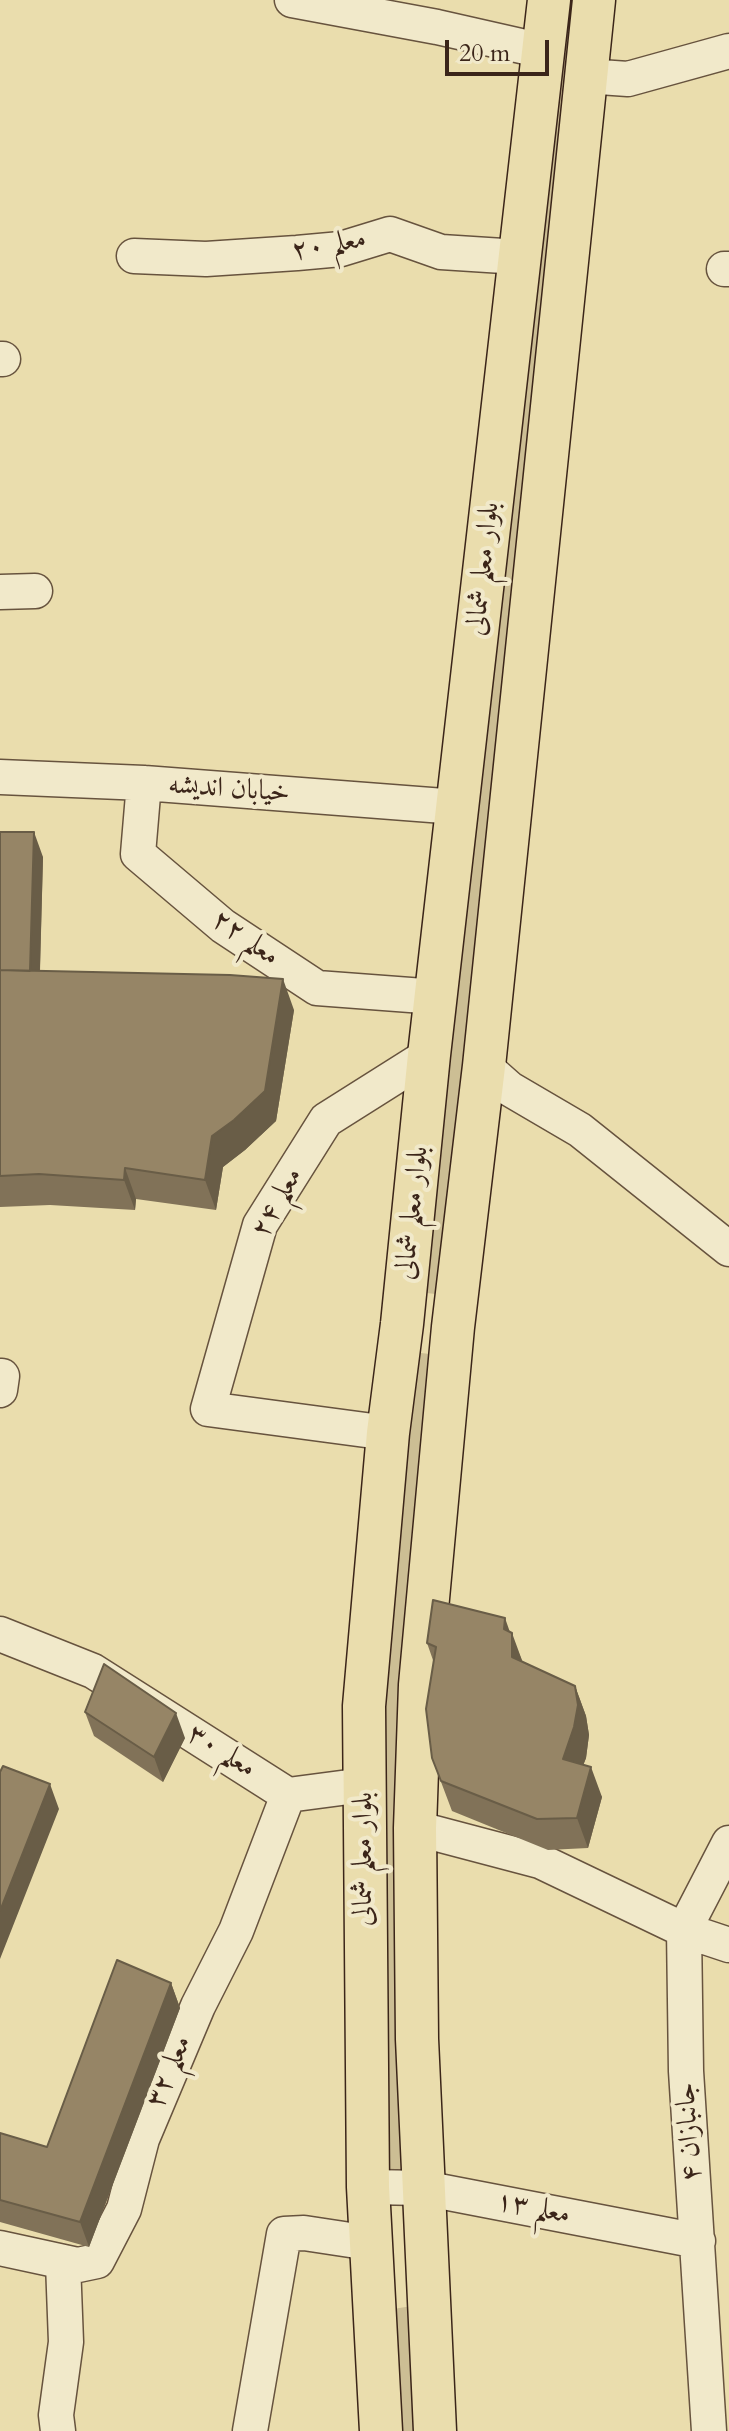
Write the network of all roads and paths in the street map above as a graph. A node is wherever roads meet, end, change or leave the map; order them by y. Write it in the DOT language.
graph roads {
  1 [pos="292,0"];
  2 [pos="549,0"];
  3 [pos="594,0"];
  4 [pos="359,6"];
  5 [pos="543,51"];
  6 [pos="729,51"];
  7 [pos="585,76"];
  8 [pos="134,256"];
  9 [pos="519,257"];
  10 [pos="35,591"];
  11 [pos="0,592"];
  12 [pos="0,777"];
  13 [pos="144,783"];
  14 [pos="457,807"];
  15 [pos="437,997"];
  16 [pos="429,1055"];
  17 [pos="484,1066"];
  18 [pos="729,1249"];
  19 [pos="402,1324"];
  20 [pos="453,1327"];
  21 [pos="388,1433"];
  22 [pos="0,1634"];
  23 [pos="364,1785"];
  24 [pos="288,1795"];
  25 [pos="415,1828"];
  26 [pos="729,1843"];
  27 [pos="684,1930"];
  28 [pos="729,1945"];
  29 [pos="368,2187"];
  30 [pos="423,2188"];
  31 [pos="426,2238"];
  32 [pos="698,2241"];
  33 [pos="370,2243"];
  34 [pos="0,2248"];
  35 [pos="63,2263"];
  36 [pos="58,2431"];
  37 [pos="250,2431"];
  38 [pos="381,2431"];
  39 [pos="435,2431"];
  40 [pos="709,2431"];
  1 -- 4 [label="street"];
  2 -- 5 [label="main road, بلوار معلم شمالی"];
  3 -- 7 [label="main road, بلوار معلم شمالی"];
  4 -- 5 [label="street"];
  5 -- 9 [label="main road, بلوار معلم شمالی"];
  6 -- 7 [label="street"];
  7 -- 17 [label="main road, بلوار معلم شمالی"];
  8 -- 9 [label="street, معلم ۲۰"];
  9 -- 14 [label="main road, بلوار معلم شمالی"];
  10 -- 11 [label="street"];
  12 -- 13 [label="street, خیابان اندیشه"];
  13 -- 14 [label="street, خیابان اندیشه"];
  13 -- 15 [label="street, معلم ۲۲"];
  14 -- 15 [label="main road, بلوار معلم شمالی"];
  15 -- 16 [label="main road, بلوار معلم شمالی"];
  16 -- 19 [label="main road, بلوار معلم شمالی"];
  16 -- 21 [label="street, معلم ۲۴"];
  17 -- 18 [label="street"];
  17 -- 20 [label="main road, بلوار معلم شمالی"];
  19 -- 20 [label="main road"];
  19 -- 21 [label="main road, بلوار معلم شمالی"];
  20 -- 25 [label="main road, بلوار معلم شمالی"];
  21 -- 23 [label="main road, بلوار معلم شمالی"];
  22 -- 24 [label="street, معلم ۳۰"];
  23 -- 24 [label="street, معلم ۳۰"];
  23 -- 29 [label="main road, بلوار معلم شمالی"];
  24 -- 35 [label="street, معلم ۳۲"];
  25 -- 27 [label="street"];
  25 -- 30 [label="main road, بلوار معلم شمالی"];
  26 -- 27 [label="street, جانبازان ۴"];
  27 -- 28 [label="street"];
  27 -- 32 [label="street, جانبازان ۴"];
  29 -- 30 [label="street, معلم ۱۳"];
  29 -- 33 [label="main road, بلوار معلم شمالی"];
  30 -- 31 [label="main road, بلوار معلم شمالی"];
  30 -- 32 [label="street, معلم ۱۳"];
  31 -- 33 [label="main road"];
  31 -- 39 [label="main road, بلوار معلم شمالی"];
  32 -- 40 [label="street, جانبازان ۴"];
  33 -- 37 [label="street"];
  33 -- 38 [label="main road, بلوار معلم شمالی"];
  34 -- 35 [label="street, معلم ۳۲"];
  35 -- 36 [label="street"];
}
